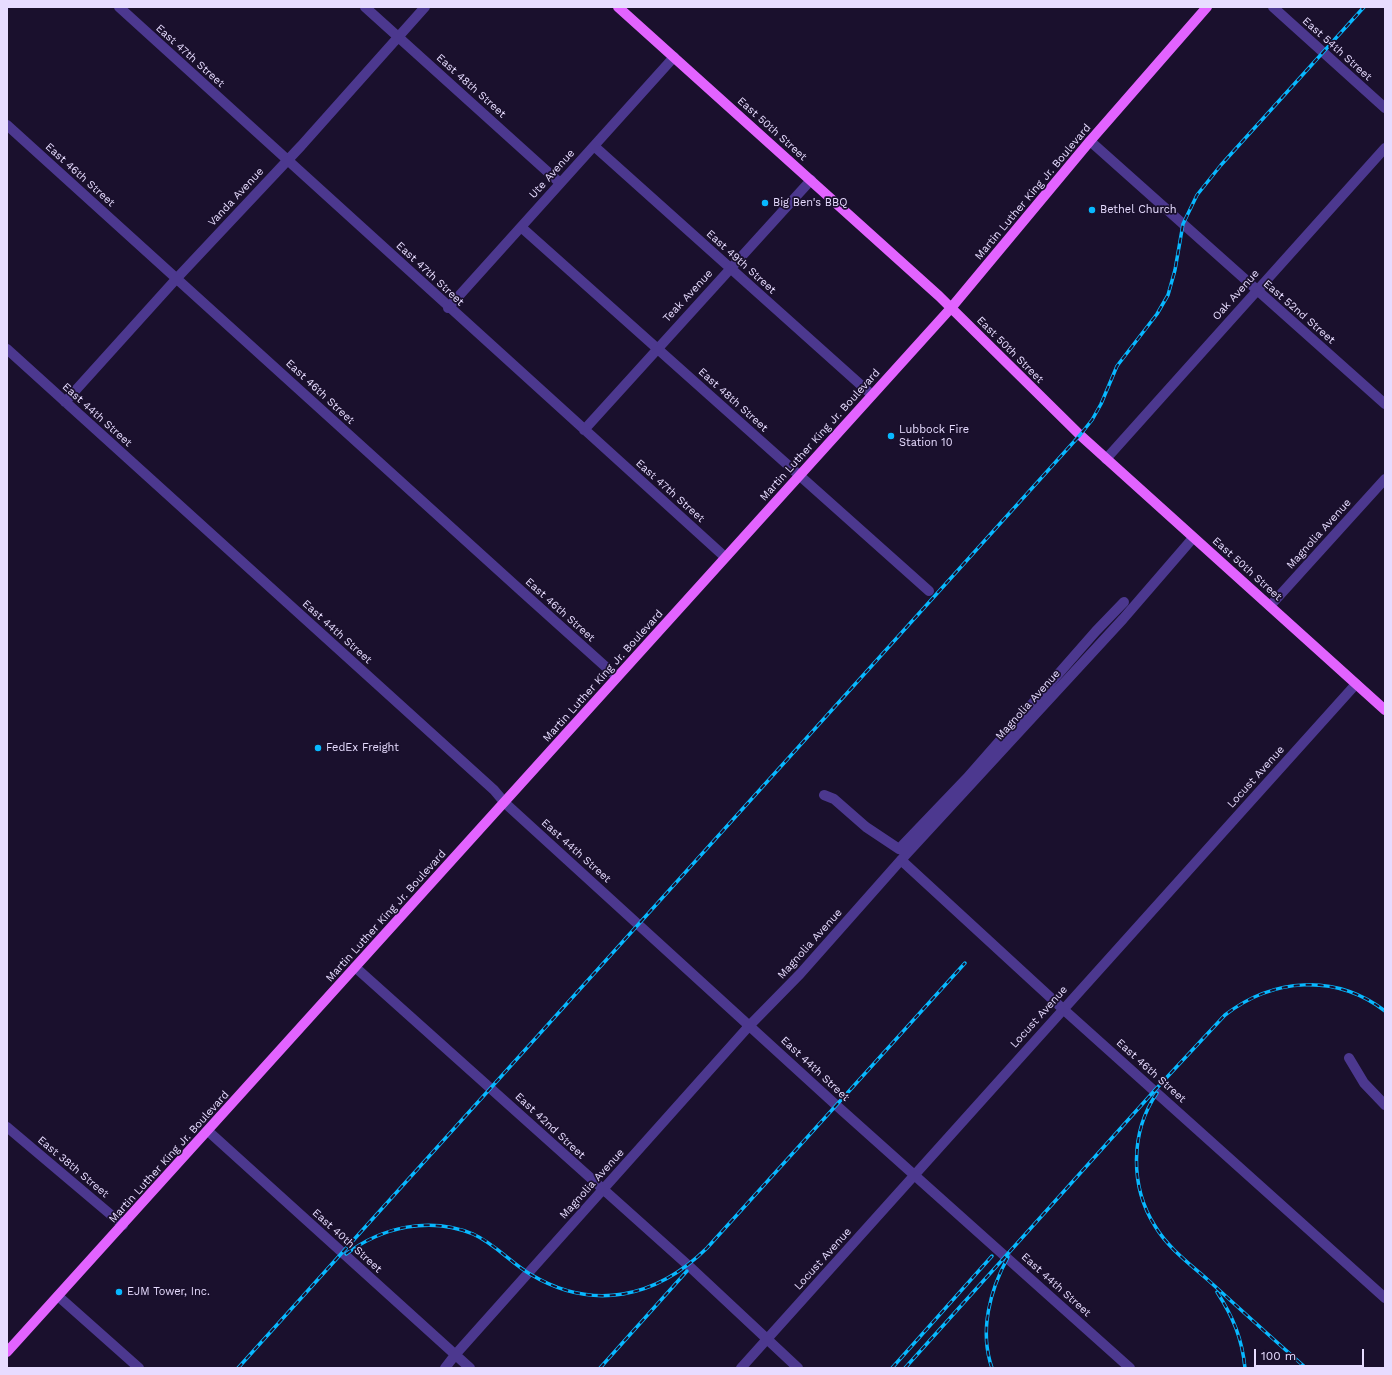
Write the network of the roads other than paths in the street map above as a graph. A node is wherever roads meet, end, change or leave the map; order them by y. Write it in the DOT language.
graph roads {
  1 [pos="119,7"];
  2 [pos="365,7"];
  3 [pos="425,7"];
  4 [pos="618,7"];
  5 [pos="1207,7"];
  6 [pos="1274,7"];
  7 [pos="398,37"];
  8 [pos="674,57"];
  9 [pos="1385,108"];
  10 [pos="7,125"];
  11 [pos="1090,141"];
  12 [pos="594,146"];
  13 [pos="1385,148"];
  14 [pos="287,160"];
  15 [pos="811,180"];
  16 [pos="560,183"];
  17 [pos="521,227"];
  18 [pos="730,268"];
  19 [pos="177,278"];
  20 [pos="1256,291"];
  21 [pos="448,308"];
  22 [pos="951,308"];
  23 [pos="657,348"];
  24 [pos="7,349"];
  25 [pos="872,395"];
  26 [pos="65,402"];
  27 [pos="1385,404"];
  28 [pos="584,430"];
  29 [pos="1106,459"];
  30 [pos="798,476"];
  31 [pos="1385,479"];
  32 [pos="1193,538"];
  33 [pos="725,557"];
  34 [pos="929,591"];
  35 [pos="1124,602"];
  36 [pos="1270,606"];
  37 [pos="617,677"];
  38 [pos="1356,684"];
  39 [pos="1385,710"];
  40 [pos="824,795"];
  41 [pos="505,803"];
  42 [pos="901,860"];
  43 [pos="356,967"];
  44 [pos="1063,1009"];
  45 [pos="749,1026"];
  46 [pos="1348,1058"];
  47 [pos="1385,1105"];
  48 [pos="7,1127"];
  49 [pos="208,1131"];
  50 [pos="914,1174"];
  51 [pos="602,1190"];
  52 [pos="123,1225"];
  53 [pos="58,1296"];
  54 [pos="1385,1298"];
  55 [pos="767,1339"];
  56 [pos="7,1352"];
  57 [pos="455,1355"];
  58 [pos="139,1368"];
  59 [pos="445,1368"];
  60 [pos="470,1368"];
  61 [pos="741,1368"];
  62 [pos="798,1368"];
  63 [pos="1130,1368"];
  1 -- 14 [label="street, East 47th Street"];
  2 -- 7 [label="street, East 48th Street"];
  3 -- 7 [label="street, Vanda Avenue"];
  4 -- 8 [label="main road, East 50th Street"];
  5 -- 11 [label="main road, Martin Luther King Jr. Boulevard"];
  6 -- 9 [label="street, East 54th Street"];
  7 -- 14 [label="street, Vanda Avenue"];
  7 -- 16 [label="street, East 48th Street"];
  8 -- 12 [label="street, Ute Avenue"];
  8 -- 15 [label="main road, East 50th Street"];
  10 -- 19 [label="street, East 46th Street"];
  11 -- 20 [label="street, East 52nd Street"];
  11 -- 22 [label="main road, Martin Luther King Jr. Boulevard"];
  12 -- 16 [label="street, Ute Avenue"];
  12 -- 18 [label="street, East 49th Street"];
  13 -- 20 [label="street, Oak Avenue"];
  14 -- 19 [label="street, Vanda Avenue"];
  14 -- 21 [label="street, East 47th Street"];
  15 -- 18 [label="street, Teak Avenue"];
  15 -- 22 [label="main road, East 50th Street"];
  16 -- 17 [label="street, Ute Avenue"];
  17 -- 21 [label="street, Ute Avenue"];
  17 -- 23 [label="street, East 48th Street"];
  18 -- 23 [label="street, Teak Avenue"];
  18 -- 25 [label="street, East 49th Street"];
  19 -- 26 [label="street, Vanda Avenue"];
  19 -- 37 [label="street, East 46th Street"];
  20 -- 27 [label="street, East 52nd Street"];
  20 -- 29 [label="street, Oak Avenue"];
  21 -- 28 [label="street, East 47th Street"];
  22 -- 25 [label="main road, Martin Luther King Jr. Boulevard"];
  22 -- 29 [label="main road, East 50th Street"];
  23 -- 28 [label="street, Teak Avenue"];
  23 -- 30 [label="street, East 48th Street"];
  24 -- 26 [label="street, East 44th Street"];
  25 -- 30 [label="main road, Martin Luther King Jr. Boulevard"];
  26 -- 41 [label="street, East 44th Street"];
  28 -- 33 [label="street, East 47th Street"];
  29 -- 32 [label="main road, East 50th Street"];
  30 -- 33 [label="main road, Martin Luther King Jr. Boulevard"];
  30 -- 34 [label="street, East 48th Street"];
  31 -- 36 [label="street, Magnolia Avenue"];
  32 -- 36 [label="main road, East 50th Street"];
  32 -- 42 [label="street, Magnolia Avenue"];
  33 -- 37 [label="main road, Martin Luther King Jr. Boulevard"];
  35 -- 40 [label="street"];
  36 -- 38 [label="main road, East 50th Street"];
  37 -- 41 [label="main road, Martin Luther King Jr. Boulevard"];
  38 -- 39 [label="main road, East 50th Street"];
  38 -- 44 [label="street, Locust Avenue"];
  41 -- 43 [label="main road, Martin Luther King Jr. Boulevard"];
  41 -- 45 [label="street, East 44th Street"];
  42 -- 44 [label="street, East 46th Street"];
  42 -- 45 [label="street, Magnolia Avenue"];
  43 -- 49 [label="main road, Martin Luther King Jr. Boulevard"];
  43 -- 51 [label="street, East 42nd Street"];
  44 -- 50 [label="street, Locust Avenue"];
  44 -- 54 [label="street, East 46th Street"];
  45 -- 50 [label="street, East 44th Street"];
  45 -- 51 [label="street, Magnolia Avenue"];
  46 -- 47 [label="street"];
  48 -- 52 [label="street, East 38th Street"];
  49 -- 52 [label="main road, Martin Luther King Jr. Boulevard"];
  49 -- 57 [label="street, East 40th Street"];
  50 -- 55 [label="street, Locust Avenue"];
  50 -- 63 [label="street, East 44th Street"];
  51 -- 55 [label="street, East 42nd Street"];
  51 -- 57 [label="street, Magnolia Avenue"];
  52 -- 53 [label="main road, Martin Luther King Jr. Boulevard"];
  53 -- 56 [label="main road, Martin Luther King Jr. Boulevard"];
  53 -- 58 [label="street"];
  55 -- 61 [label="street, Locust Avenue"];
  55 -- 62 [label="street, East 42nd Street"];
  57 -- 59 [label="street, Magnolia Avenue"];
  57 -- 60 [label="street, East 40th Street"];
}
